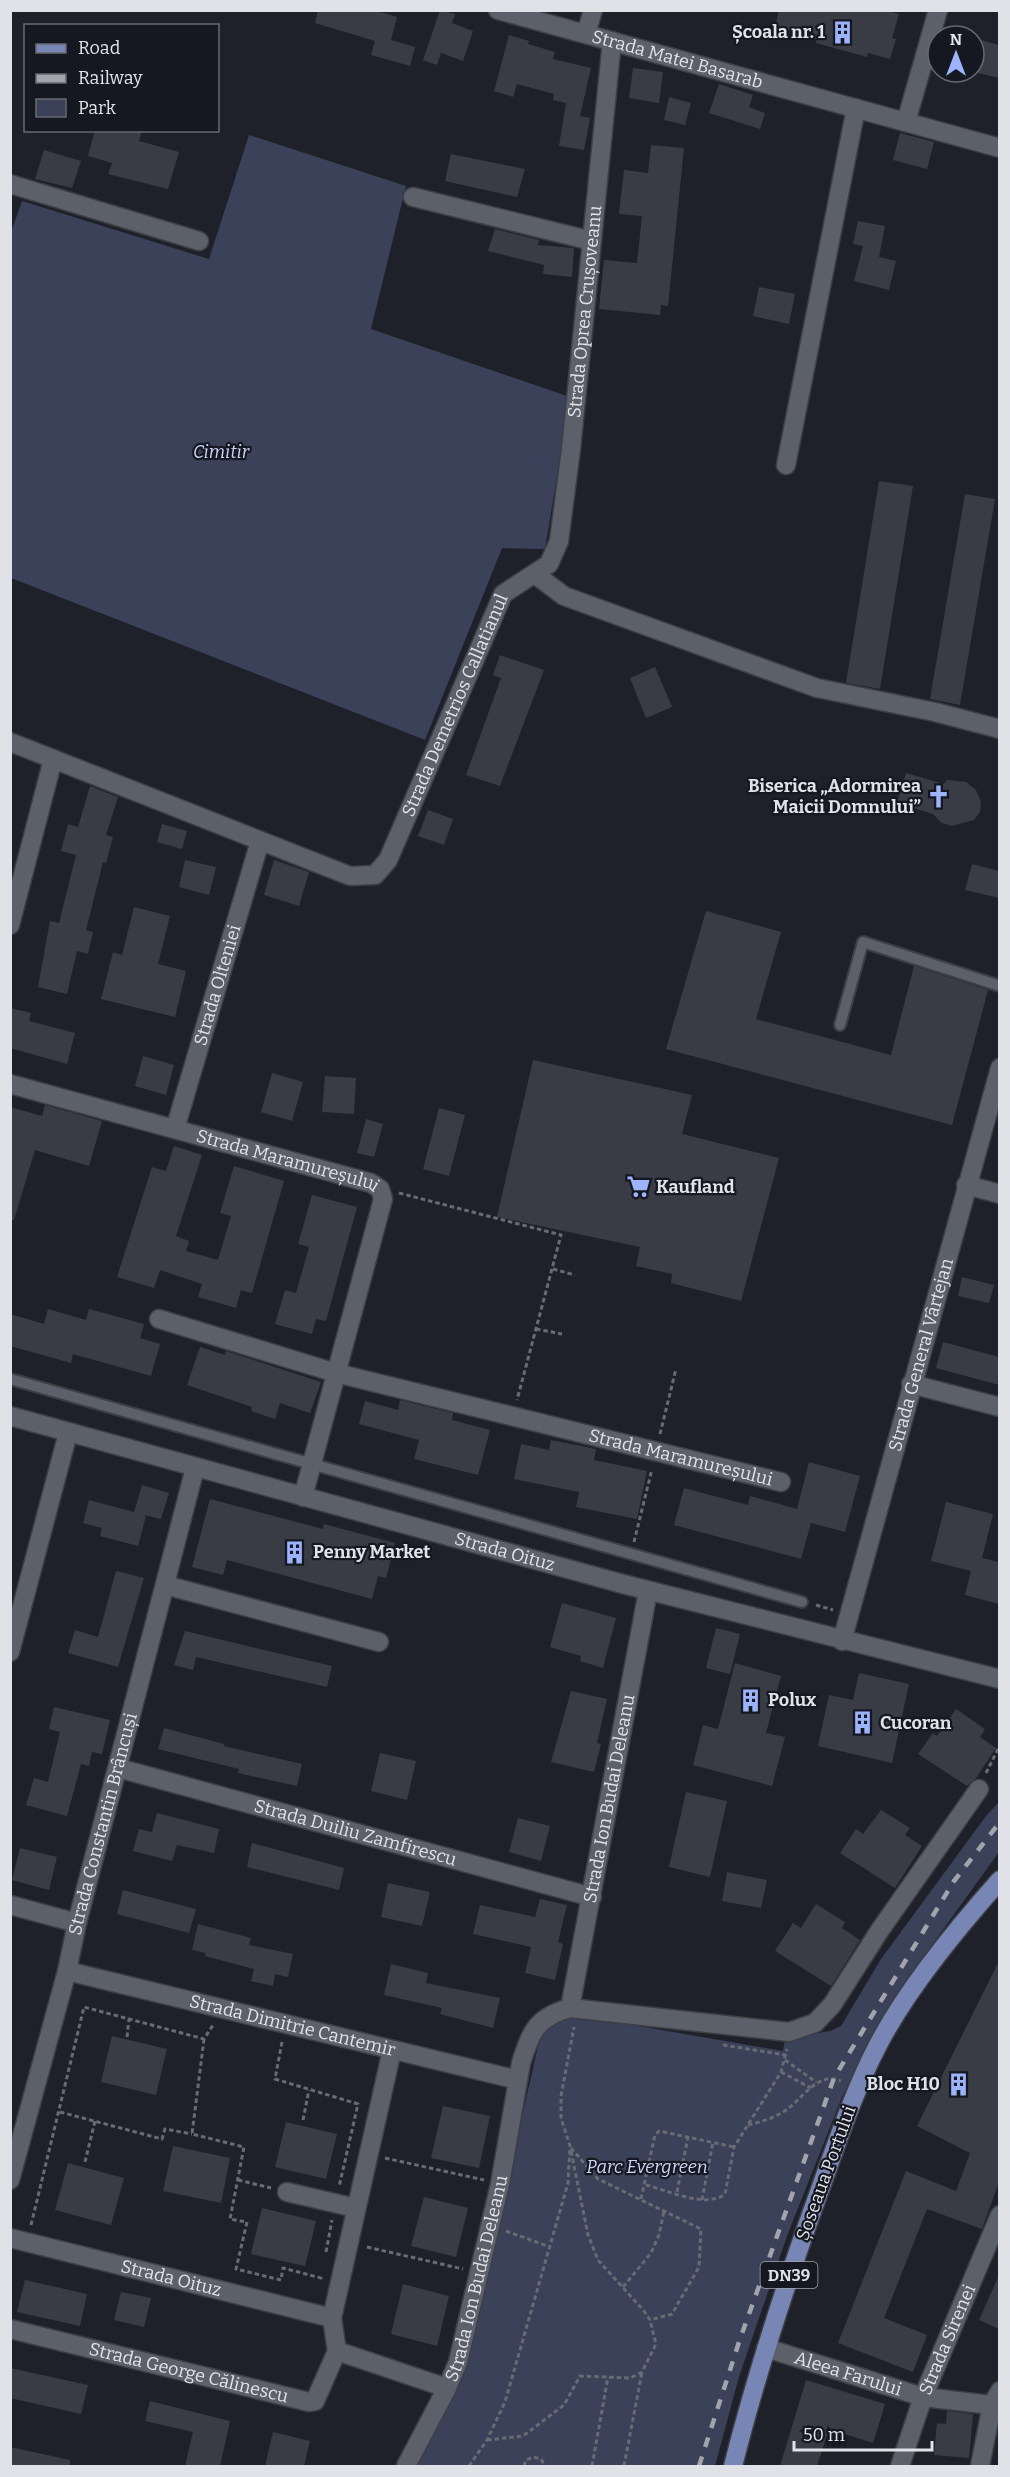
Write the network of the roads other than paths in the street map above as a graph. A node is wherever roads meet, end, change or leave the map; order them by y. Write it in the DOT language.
graph roads {
  1 [pos="498,10"];
  2 [pos="593,10"];
  3 [pos="938,10"];
  4 [pos="586,34"];
  5 [pos="612,41"];
  6 [pos="856,108"];
  7 [pos="906,122"];
  8 [pos="999,148"];
  9 [pos="10,184"];
  10 [pos="413,197"];
  11 [pos="592,240"];
  12 [pos="199,241"];
  13 [pos="786,465"];
  14 [pos="536,575"];
  15 [pos="999,729"];
  16 [pos="10,742"];
  17 [pos="53,759"];
  18 [pos="260,841"];
  19 [pos="10,925"];
  20 [pos="999,986"];
  21 [pos="840,1024"];
  22 [pos="999,1068"];
  23 [pos="10,1084"];
  24 [pos="175,1129"];
  25 [pos="966,1185"];
  26 [pos="999,1194"];
  27 [pos="159,1319"];
  28 [pos="336,1373"];
  29 [pos="10,1379"];
  30 [pos="911,1384"];
  31 [pos="999,1407"];
  32 [pos="10,1416"];
  33 [pos="68,1433"];
  34 [pos="312,1464"];
  35 [pos="195,1468"];
  36 [pos="781,1482"];
  37 [pos="303,1497"];
  38 [pos="165,1585"];
  39 [pos="648,1591"];
  40 [pos="802,1602"];
  41 [pos="842,1641"];
  42 [pos="379,1642"];
  43 [pos="10,1652"];
  44 [pos="999,1679"];
  45 [pos="118,1768"];
  46 [pos="979,1789"];
  47 [pos="999,1880"];
  48 [pos="592,1897"];
  49 [pos="10,1905"];
  50 [pos="77,1923"];
  51 [pos="67,1971"];
  52 [pos="574,2008"];
  53 [pos="392,2050"];
  54 [pos="518,2080"];
  55 [pos="10,2180"];
  56 [pos="287,2192"];
  57 [pos="356,2208"];
  58 [pos="999,2215"];
  59 [pos="18,2241"];
  60 [pos="332,2318"];
  61 [pos="10,2329"];
  62 [pos="766,2348"];
  63 [pos="337,2351"];
  64 [pos="447,2388"];
  65 [pos="923,2397"];
  66 [pos="997,2401"];
  67 [pos="406,2466"];
  68 [pos="733,2466"];
  69 [pos="900,2466"];
  70 [pos="980,2466"];
  1 -- 4 [label="street, Strada Matei Basarab"];
  2 -- 4 [label="street"];
  3 -- 7 [label="street"];
  4 -- 5 [label="street, Strada Matei Basarab"];
  5 -- 6 [label="street, Strada Matei Basarab"];
  5 -- 11 [label="street, Strada Oprea Crușoveanu"];
  6 -- 7 [label="street, Strada Matei Basarab"];
  6 -- 13 [label="street"];
  7 -- 8 [label="street, Strada Matei Basarab"];
  9 -- 12 [label="street"];
  10 -- 11 [label="street"];
  11 -- 14 [label="street, Strada Oprea Crușoveanu"];
  14 -- 15 [label="street"];
  14 -- 18 [label="street, Strada Demetrios Callatianul"];
  16 -- 17 [label="street, Strada Demetrios Callatianul"];
  17 -- 18 [label="street, Strada Demetrios Callatianul"];
  17 -- 19 [label="street"];
  18 -- 24 [label="street, Strada Olteniei"];
  20 -- 21 [label="lane"];
  22 -- 25 [label="street, Strada General Vârtejan"];
  23 -- 24 [label="street, Strada Maramureșului"];
  24 -- 28 [label="street, Strada Maramureșului"];
  25 -- 26 [label="street"];
  25 -- 30 [label="street, Strada General Vârtejan"];
  27 -- 28 [label="street, Strada Maramureșului"];
  28 -- 34 [label="street, Strada Maramureșului"];
  28 -- 36 [label="street, Strada Maramureșului"];
  29 -- 34 [label="lane"];
  30 -- 31 [label="street"];
  30 -- 41 [label="street, Strada General Vârtejan"];
  32 -- 33 [label="street, Strada Oituz"];
  33 -- 35 [label="street, Strada Oituz"];
  33 -- 43 [label="street"];
  34 -- 37 [label="street, Strada Maramureșului"];
  34 -- 40 [label="lane"];
  35 -- 37 [label="street, Strada Oituz"];
  35 -- 38 [label="street, Strada Constantin Brâncuși"];
  37 -- 39 [label="street, Strada Oituz"];
  38 -- 42 [label="street"];
  38 -- 45 [label="street, Strada Constantin Brâncuși"];
  39 -- 41 [label="street, Strada Oituz"];
  39 -- 48 [label="street, Strada Ion Budai Deleanu"];
  41 -- 44 [label="street, Strada Oituz"];
  45 -- 48 [label="street, Strada Duiliu Zamfirescu"];
  45 -- 50 [label="street, Strada Constantin Brâncuși"];
  46 -- 52 [label="street"];
  47 -- 62 [label="main road, Șoseaua Portului / DN39"];
  48 -- 52 [label="street, Strada Ion Budai Deleanu"];
  49 -- 50 [label="street"];
  50 -- 51 [label="street, Strada Constantin Brâncuși"];
  51 -- 53 [label="street, Strada Dimitrie Cantemir"];
  51 -- 55 [label="street, Strada Constantin Brâncuși"];
  52 -- 54 [label="street, Strada Ion Budai Deleanu"];
  53 -- 54 [label="street, Strada Dimitrie Cantemir"];
  53 -- 57 [label="street"];
  54 -- 64 [label="street, Strada Ion Budai Deleanu"];
  56 -- 57 [label="street"];
  57 -- 60 [label="street"];
  58 -- 65 [label="street, Strada Sirenei"];
  59 -- 60 [label="street, Strada Oituz"];
  60 -- 63 [label="street"];
  61 -- 63 [label="street, Strada George Călinescu"];
  62 -- 65 [label="street, Aleea Farului"];
  62 -- 68 [label="main road, Șoseaua Portului / DN39"];
  63 -- 64 [label="street"];
  64 -- 67 [label="street, Strada Ion Budai Deleanu"];
  65 -- 66 [label="street, Aleea Farului"];
  65 -- 69 [label="street, Strada Sirenei"];
  66 -- 70 [label="street"];
}
